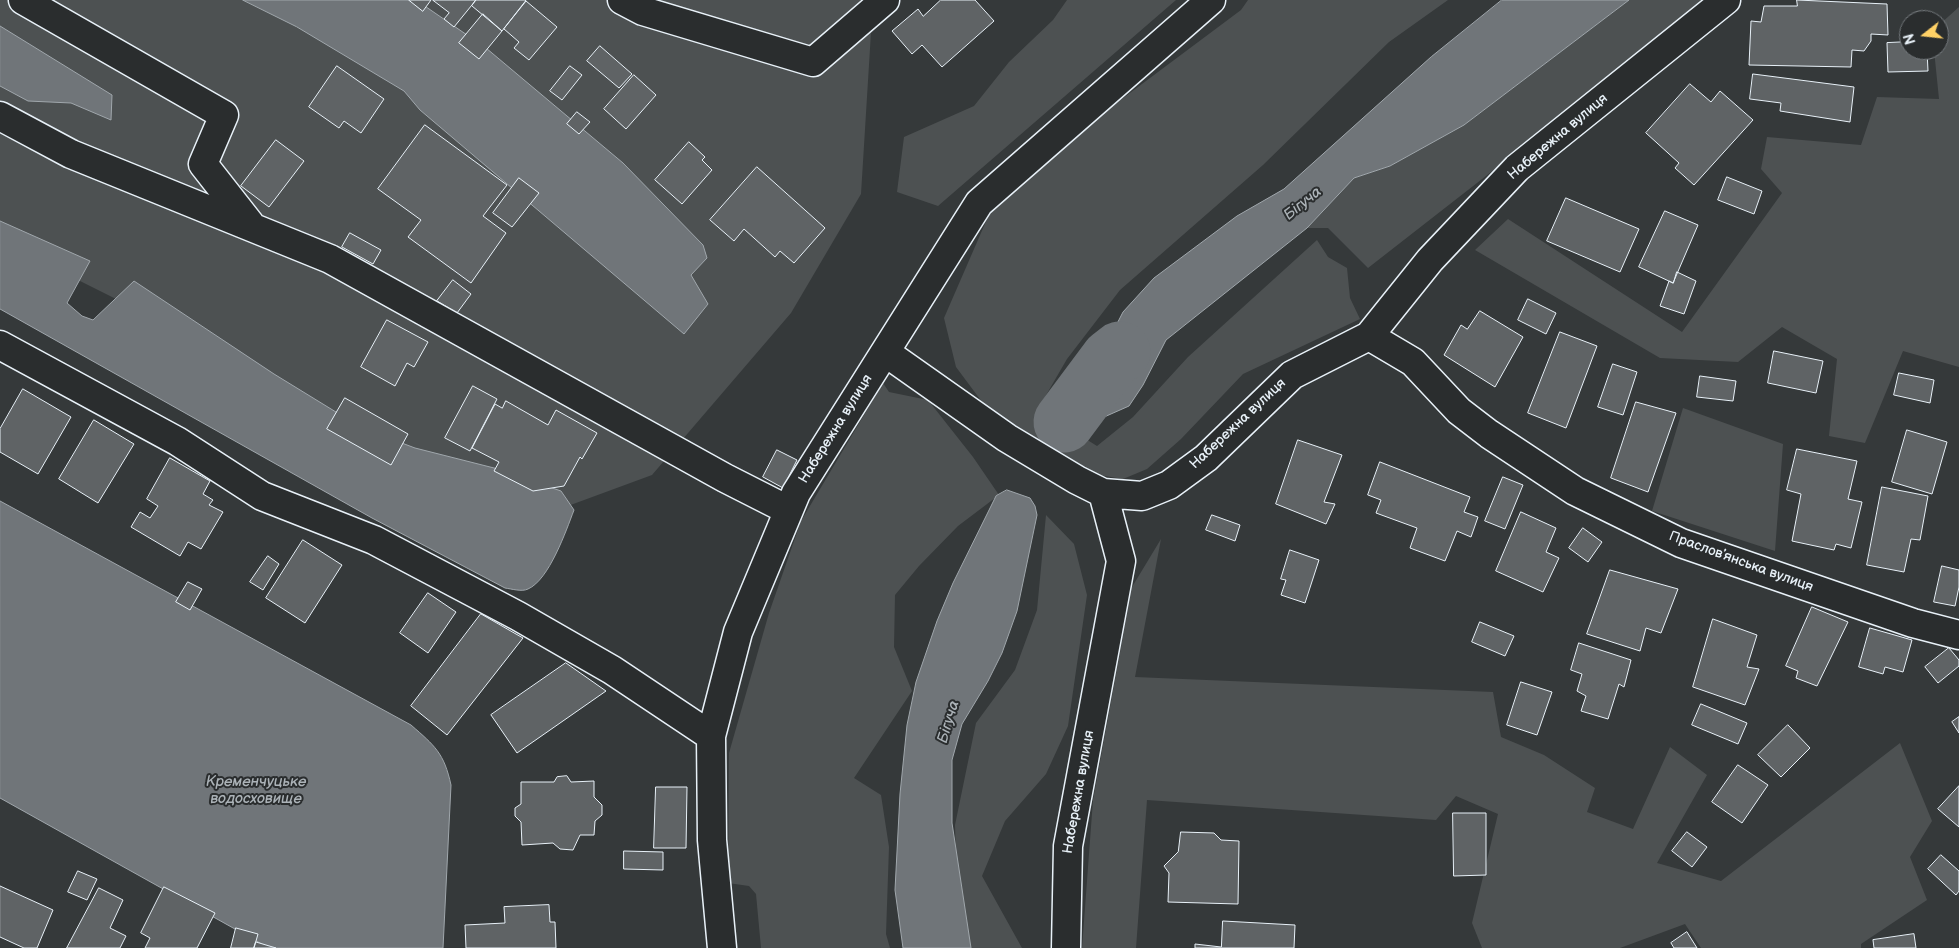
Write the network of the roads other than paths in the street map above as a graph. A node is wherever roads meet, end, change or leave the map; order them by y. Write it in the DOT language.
graph roads {
  1 [pos="23,0"];
  2 [pos="622,0"];
  3 [pos="884,0"];
  4 [pos="1211,0"];
  5 [pos="1726,0"];
  6 [pos="0,116"];
  7 [pos="251,225"];
  8 [pos="1368,336"];
  9 [pos="0,345"];
  10 [pos="885,352"];
  11 [pos="1104,493"];
  12 [pos="788,510"];
  13 [pos="1959,635"];
  14 [pos="711,736"];
  15 [pos="722,948"];
  16 [pos="1066,948"];
  1 -- 7 [label="street"];
  2 -- 3 [label="street"];
  4 -- 10 [label="street, Набережна вулиця"];
  5 -- 8 [label="street, Набережна вулиця"];
  6 -- 7 [label="street"];
  7 -- 12 [label="street"];
  8 -- 11 [label="street, Набережна вулиця"];
  8 -- 13 [label="street, Прасловʼянська вулиця"];
  9 -- 14 [label="street"];
  10 -- 11 [label="street"];
  10 -- 12 [label="street, Набережна вулиця"];
  11 -- 16 [label="street, Набережна вулиця"];
  12 -- 14 [label="street, Набережна вулиця"];
  14 -- 15 [label="street, Набережна вулиця"];
}
